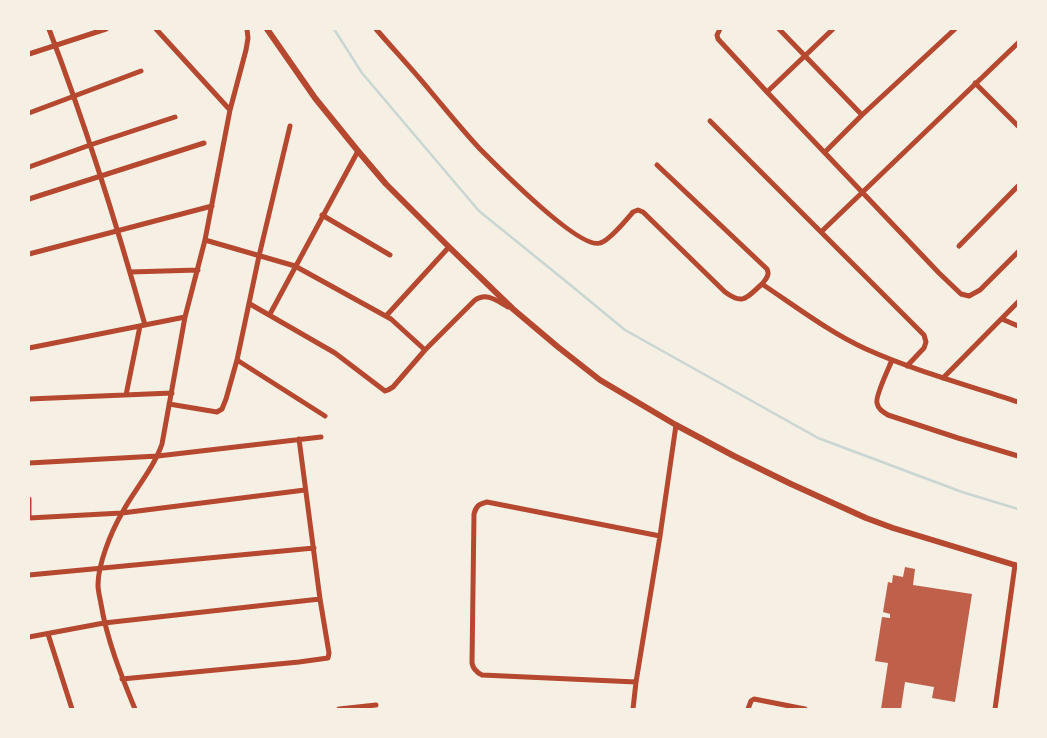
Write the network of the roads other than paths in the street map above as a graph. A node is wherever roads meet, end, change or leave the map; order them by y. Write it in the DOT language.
graph roads {
  1 [pos="49,29"];
  2 [pos="106,29"];
  3 [pos="156,29"];
  4 [pos="248,29"];
  5 [pos="266,29"];
  6 [pos="376,29"];
  7 [pos="720,29"];
  8 [pos="779,29"];
  9 [pos="833,29"];
  10 [pos="955,29"];
  11 [pos="1018,43"];
  12 [pos="56,46"];
  13 [pos="29,54"];
  14 [pos="805,55"];
  15 [pos="141,71"];
  16 [pos="976,83"];
  17 [pos="767,92"];
  18 [pos="74,96"];
  19 [pos="230,110"];
  20 [pos="29,113"];
  21 [pos="862,115"];
  22 [pos="175,117"];
  23 [pos="710,121"];
  24 [pos="290,126"];
  25 [pos="1018,126"];
  26 [pos="204,143"];
  27 [pos="90,145"];
  28 [pos="358,151"];
  29 [pos="824,152"];
  30 [pos="657,165"];
  31 [pos="29,167"];
  32 [pos="100,176"];
  33 [pos="1018,186"];
  34 [pos="862,193"];
  35 [pos="29,199"];
  36 [pos="212,206"];
  37 [pos="322,215"];
  38 [pos="117,232"];
  39 [pos="821,232"];
  40 [pos="205,240"];
  41 [pos="959,246"];
  42 [pos="448,247"];
  43 [pos="1018,252"];
  44 [pos="29,254"];
  45 [pos="390,255"];
  46 [pos="259,256"];
  47 [pos="295,266"];
  48 [pos="198,270"];
  49 [pos="130,272"];
  50 [pos="762,284"];
  51 [pos="1018,302"];
  52 [pos="250,304"];
  53 [pos="513,309"];
  54 [pos="270,314"];
  55 [pos="386,316"];
  56 [pos="186,317"];
  57 [pos="1002,319"];
  58 [pos="142,326"];
  59 [pos="1018,326"];
  60 [pos="29,348"];
  61 [pos="425,350"];
  62 [pos="237,360"];
  63 [pos="892,360"];
  64 [pos="908,366"];
  65 [pos="943,378"];
  66 [pos="172,393"];
  67 [pos="126,395"];
  68 [pos="29,399"];
  69 [pos="1018,402"];
  70 [pos="170,404"];
  71 [pos="325,416"];
  72 [pos="676,425"];
  73 [pos="321,437"];
  74 [pos="299,439"];
  75 [pos="1018,455"];
  76 [pos="158,456"];
  77 [pos="29,463"];
  78 [pos="305,490"];
  79 [pos="29,499"];
  80 [pos="122,513"];
  81 [pos="29,518"];
  82 [pos="660,536"];
  83 [pos="314,548"];
  84 [pos="1017,566"];
  85 [pos="100,569"];
  86 [pos="29,575"];
  87 [pos="320,598"];
  88 [pos="104,623"];
  89 [pos="48,634"];
  90 [pos="29,637"];
  91 [pos="122,679"];
  92 [pos="636,682"];
  93 [pos="376,705"];
  94 [pos="72,709"];
  95 [pos="135,709"];
  96 [pos="339,709"];
  97 [pos="633,709"];
  98 [pos="748,709"];
  99 [pos="806,709"];
  100 [pos="995,709"];
  1 -- 12 [label="street"];
  2 -- 12 [label="street"];
  3 -- 19 [label="street"];
  4 -- 19 [label="street"];
  5 -- 28 [label="street"];
  6 -- 50 [label="street"];
  7 -- 17 [label="street"];
  8 -- 14 [label="street"];
  9 -- 14 [label="street"];
  10 -- 21 [label="street"];
  11 -- 16 [label="street"];
  12 -- 13 [label="street"];
  12 -- 18 [label="street"];
  14 -- 17 [label="street"];
  14 -- 21 [label="street"];
  15 -- 18 [label="street"];
  16 -- 25 [label="street"];
  16 -- 34 [label="street"];
  17 -- 29 [label="street"];
  18 -- 20 [label="street"];
  18 -- 27 [label="street"];
  19 -- 36 [label="street"];
  21 -- 29 [label="street"];
  22 -- 27 [label="street"];
  23 -- 39 [label="street"];
  24 -- 46 [label="street"];
  26 -- 32 [label="street"];
  27 -- 31 [label="street"];
  27 -- 32 [label="street"];
  28 -- 37 [label="street"];
  28 -- 42 [label="street"];
  29 -- 34 [label="street"];
  30 -- 50 [label="street"];
  32 -- 35 [label="street"];
  32 -- 38 [label="street"];
  33 -- 41 [label="street"];
  34 -- 39 [label="street"];
  34 -- 43 [label="street"];
  36 -- 38 [label="street"];
  36 -- 40 [label="street"];
  37 -- 45 [label="street"];
  37 -- 47 [label="street"];
  38 -- 44 [label="street"];
  38 -- 49 [label="street"];
  39 -- 64 [label="street"];
  40 -- 46 [label="street"];
  40 -- 48 [label="street"];
  42 -- 53 [label="street"];
  42 -- 55 [label="street"];
  46 -- 47 [label="street"];
  46 -- 52 [label="street"];
  47 -- 54 [label="street"];
  47 -- 55 [label="street"];
  48 -- 49 [label="street"];
  48 -- 56 [label="street"];
  49 -- 58 [label="street"];
  50 -- 63 [label="street"];
  51 -- 57 [label="street"];
  52 -- 54 [label="street"];
  52 -- 62 [label="street"];
  53 -- 61 [label="street"];
  53 -- 72 [label="street"];
  54 -- 61 [label="street"];
  55 -- 61 [label="street"];
  56 -- 58 [label="street"];
  56 -- 66 [label="street"];
  57 -- 59 [label="street"];
  57 -- 65 [label="street"];
  58 -- 60 [label="street"];
  58 -- 67 [label="street"];
  62 -- 70 [label="street"];
  62 -- 71 [label="street"];
  63 -- 64 [label="street"];
  63 -- 75 [label="street"];
  64 -- 65 [label="street"];
  65 -- 69 [label="street"];
  66 -- 67 [label="street"];
  66 -- 70 [label="street"];
  67 -- 68 [label="street"];
  70 -- 76 [label="street"];
  72 -- 82 [label="street"];
  72 -- 84 [label="street"];
  73 -- 74 [label="street"];
  74 -- 76 [label="street"];
  74 -- 78 [label="street"];
  76 -- 77 [label="street"];
  76 -- 80 [label="street"];
  78 -- 80 [label="street"];
  78 -- 83 [label="street"];
  79 -- 81 [label="street"];
  80 -- 81 [label="street"];
  80 -- 85 [label="street"];
  82 -- 92 [label="street"];
  82 -- 92 [label="street"];
  83 -- 85 [label="street"];
  83 -- 87 [label="street"];
  84 -- 100 [label="street"];
  85 -- 86 [label="street"];
  85 -- 88 [label="street"];
  87 -- 88 [label="street"];
  87 -- 91 [label="street"];
  88 -- 89 [label="street"];
  88 -- 91 [label="street"];
  89 -- 90 [label="street"];
  89 -- 94 [label="street"];
  91 -- 95 [label="street"];
  92 -- 97 [label="street"];
  93 -- 96 [label="street"];
  98 -- 99 [label="street"];
}
